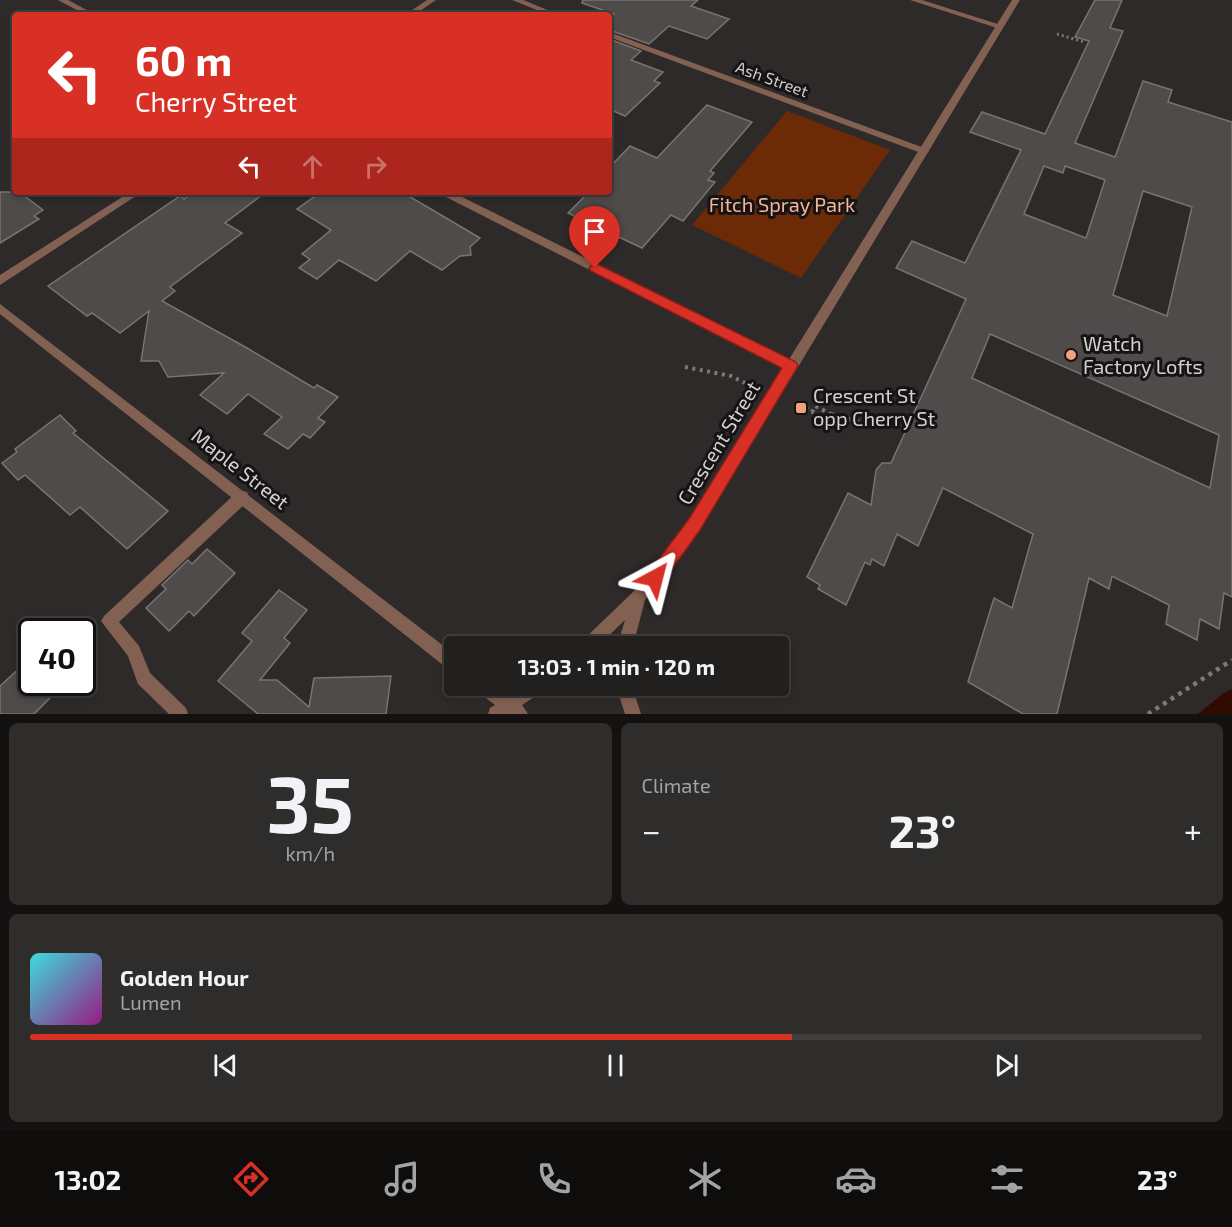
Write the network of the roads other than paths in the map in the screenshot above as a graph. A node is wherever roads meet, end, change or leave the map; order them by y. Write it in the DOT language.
graph roads {
  1 [pos="62,0"];
  2 [pos="432,0"];
  3 [pos="516,0"];
  4 [pos="914,0"];
  5 [pos="1016,0"];
  6 [pos="86,12"];
  7 [pos="414,12"];
  8 [pos="548,12"];
  9 [pos="1000,26"];
  10 [pos="612,35"];
  11 [pos="924,151"];
  12 [pos="132,195"];
  13 [pos="450,195"];
  14 [pos="0,281"];
  15 [pos="0,308"];
  16 [pos="791,366"];
  17 [pos="242,497"];
  18 [pos="639,597"];
  19 [pos="598,636"];
  20 [pos="628,636"];
  21 [pos="444,655"];
  22 [pos="494,696"];
  23 [pos="525,696"];
  24 [pos="627,696"];
  25 [pos="508,711"];
  26 [pos="180,714"];
  27 [pos="633,714"];
  1 -- 6 [label="street"];
  2 -- 7 [label="street"];
  3 -- 8 [label="street"];
  4 -- 9 [label="street"];
  5 -- 9 [label="street, Crescent Street"];
  9 -- 11 [label="street, Crescent Street"];
  10 -- 11 [label="street, Ash Street"];
  11 -- 16 [label="street, Crescent Street"];
  12 -- 14 [label="street"];
  13 -- 16 [label="street"];
  15 -- 17 [label="street, Maple Street"];
  16 -- 18 [label="street, Crescent Street"];
  17 -- 21 [label="street, Maple Street"];
  17 -- 26 [label="street"];
  18 -- 19 [label="street, Crescent Street"];
  18 -- 20 [label="street"];
  22 -- 25 [label="street"];
  23 -- 25 [label="street"];
  24 -- 27 [label="street"];
}
